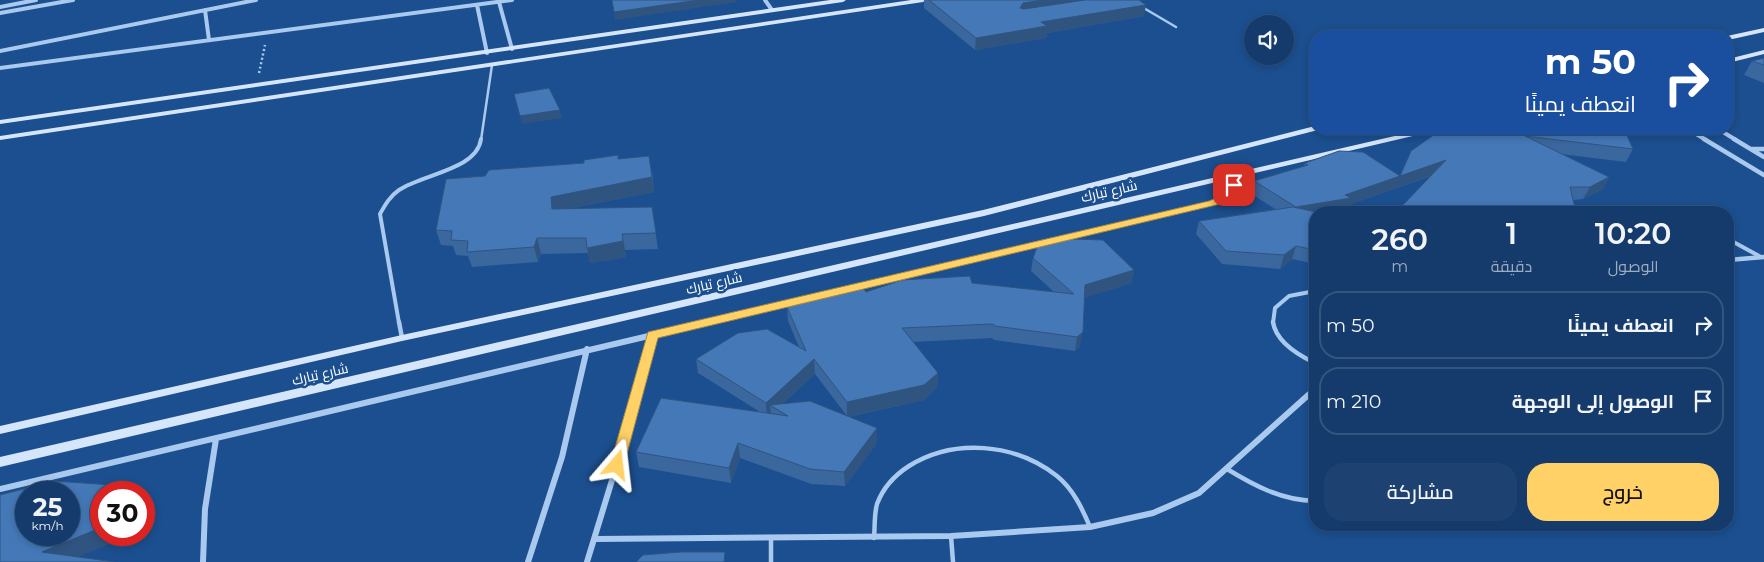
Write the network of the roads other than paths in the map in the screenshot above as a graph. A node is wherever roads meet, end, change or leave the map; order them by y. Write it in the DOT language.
graph roads {
  1 [pos="36,0"];
  2 [pos="72,0"];
  3 [pos="256,0"];
  4 [pos="512,0"];
  5 [pos="765,0"];
  6 [pos="843,0"];
  7 [pos="923,0"];
  8 [pos="499,2"];
  9 [pos="477,5"];
  10 [pos="1138,5"];
  11 [pos="0,7"];
  12 [pos="205,10"];
  13 [pos="772,10"];
  14 [pos="0,14"];
  15 [pos="691,22"];
  16 [pos="1176,27"];
  17 [pos="1764,30"];
  18 [pos="697,34"];
  19 [pos="1734,37"];
  20 [pos="209,40"];
  21 [pos="512,49"];
  22 [pos="0,50"];
  23 [pos="1764,52"];
  24 [pos="487,53"];
  25 [pos="1734,60"];
  26 [pos="492,64"];
  27 [pos="0,68"];
  28 [pos="0,122"];
  29 [pos="1309,130"];
  30 [pos="1408,135"];
  31 [pos="1698,135"];
  32 [pos="1728,135"];
  33 [pos="0,138"];
  34 [pos="1764,148"];
  35 [pos="1750,149"];
  36 [pos="1764,157"];
  37 [pos="1764,175"];
  38 [pos="1230,177"];
  39 [pos="1734,242"];
  40 [pos="1763,257"];
  41 [pos="1734,259"];
  42 [pos="836,292"];
  43 [pos="1309,292"];
  44 [pos="798,301"];
  45 [pos="653,335"];
  46 [pos="402,338"];
  47 [pos="587,349"];
  48 [pos="1309,361"];
  49 [pos="1309,397"];
  50 [pos="0,430"];
  51 [pos="216,438"];
  52 [pos="0,462"];
  53 [pos="1227,469"];
  54 [pos="0,489"];
  55 [pos="1309,501"];
  56 [pos="1090,527"];
  57 [pos="951,536"];
  58 [pos="874,538"];
  59 [pos="595,539"];
  60 [pos="771,539"];
  61 [pos="203,562"];
  62 [pos="528,562"];
  63 [pos="587,562"];
  64 [pos="771,562"];
  65 [pos="953,562"];
  1 -- 11 [label="street"];
  2 -- 14 [label="street"];
  3 -- 12 [label="street"];
  4 -- 8 [label="street"];
  5 -- 13 [label="street"];
  6 -- 13 [label="street"];
  7 -- 18 [label="street"];
  8 -- 9 [label="street"];
  8 -- 21 [label="street"];
  9 -- 20 [label="street"];
  9 -- 24 [label="street"];
  10 -- 16 [label="lane"];
  12 -- 20 [label="street"];
  12 -- 22 [label="street"];
  13 -- 15 [label="street"];
  15 -- 18 [label="street"];
  15 -- 21 [label="street"];
  17 -- 19 [label="street"];
  18 -- 26 [label="street"];
  20 -- 27 [label="street"];
  21 -- 24 [label="street"];
  23 -- 25 [label="street"];
  24 -- 28 [label="street"];
  26 -- 33 [label="street"];
  26 -- 46 [label="lane"];
  29 -- 46 [label="street, شارع تبارك"];
  30 -- 38 [label="street, شارع تبارك"];
  31 -- 37 [label="street"];
  32 -- 35 [label="street"];
  34 -- 35 [label="street"];
  35 -- 36 [label="street"];
  38 -- 42 [label="street"];
  38 -- 52 [label="street, شارع تبارك"];
  39 -- 40 [label="lane"];
  40 -- 41 [label="street"];
  43 -- 48 [label="lane"];
  44 -- 45 [label="street"];
  45 -- 47 [label="street"];
  45 -- 59 [label="street"];
  46 -- 50 [label="street, شارع تبارك"];
  47 -- 51 [label="street"];
  47 -- 62 [label="street"];
  49 -- 53 [label="street"];
  51 -- 54 [label="street"];
  51 -- 61 [label="street"];
  53 -- 55 [label="lane"];
  53 -- 56 [label="street"];
  56 -- 57 [label="street"];
  56 -- 58 [label="lane"];
  57 -- 58 [label="street"];
  57 -- 65 [label="lane"];
  58 -- 60 [label="street"];
  59 -- 60 [label="street"];
  59 -- 63 [label="street"];
  60 -- 64 [label="lane"];
}
